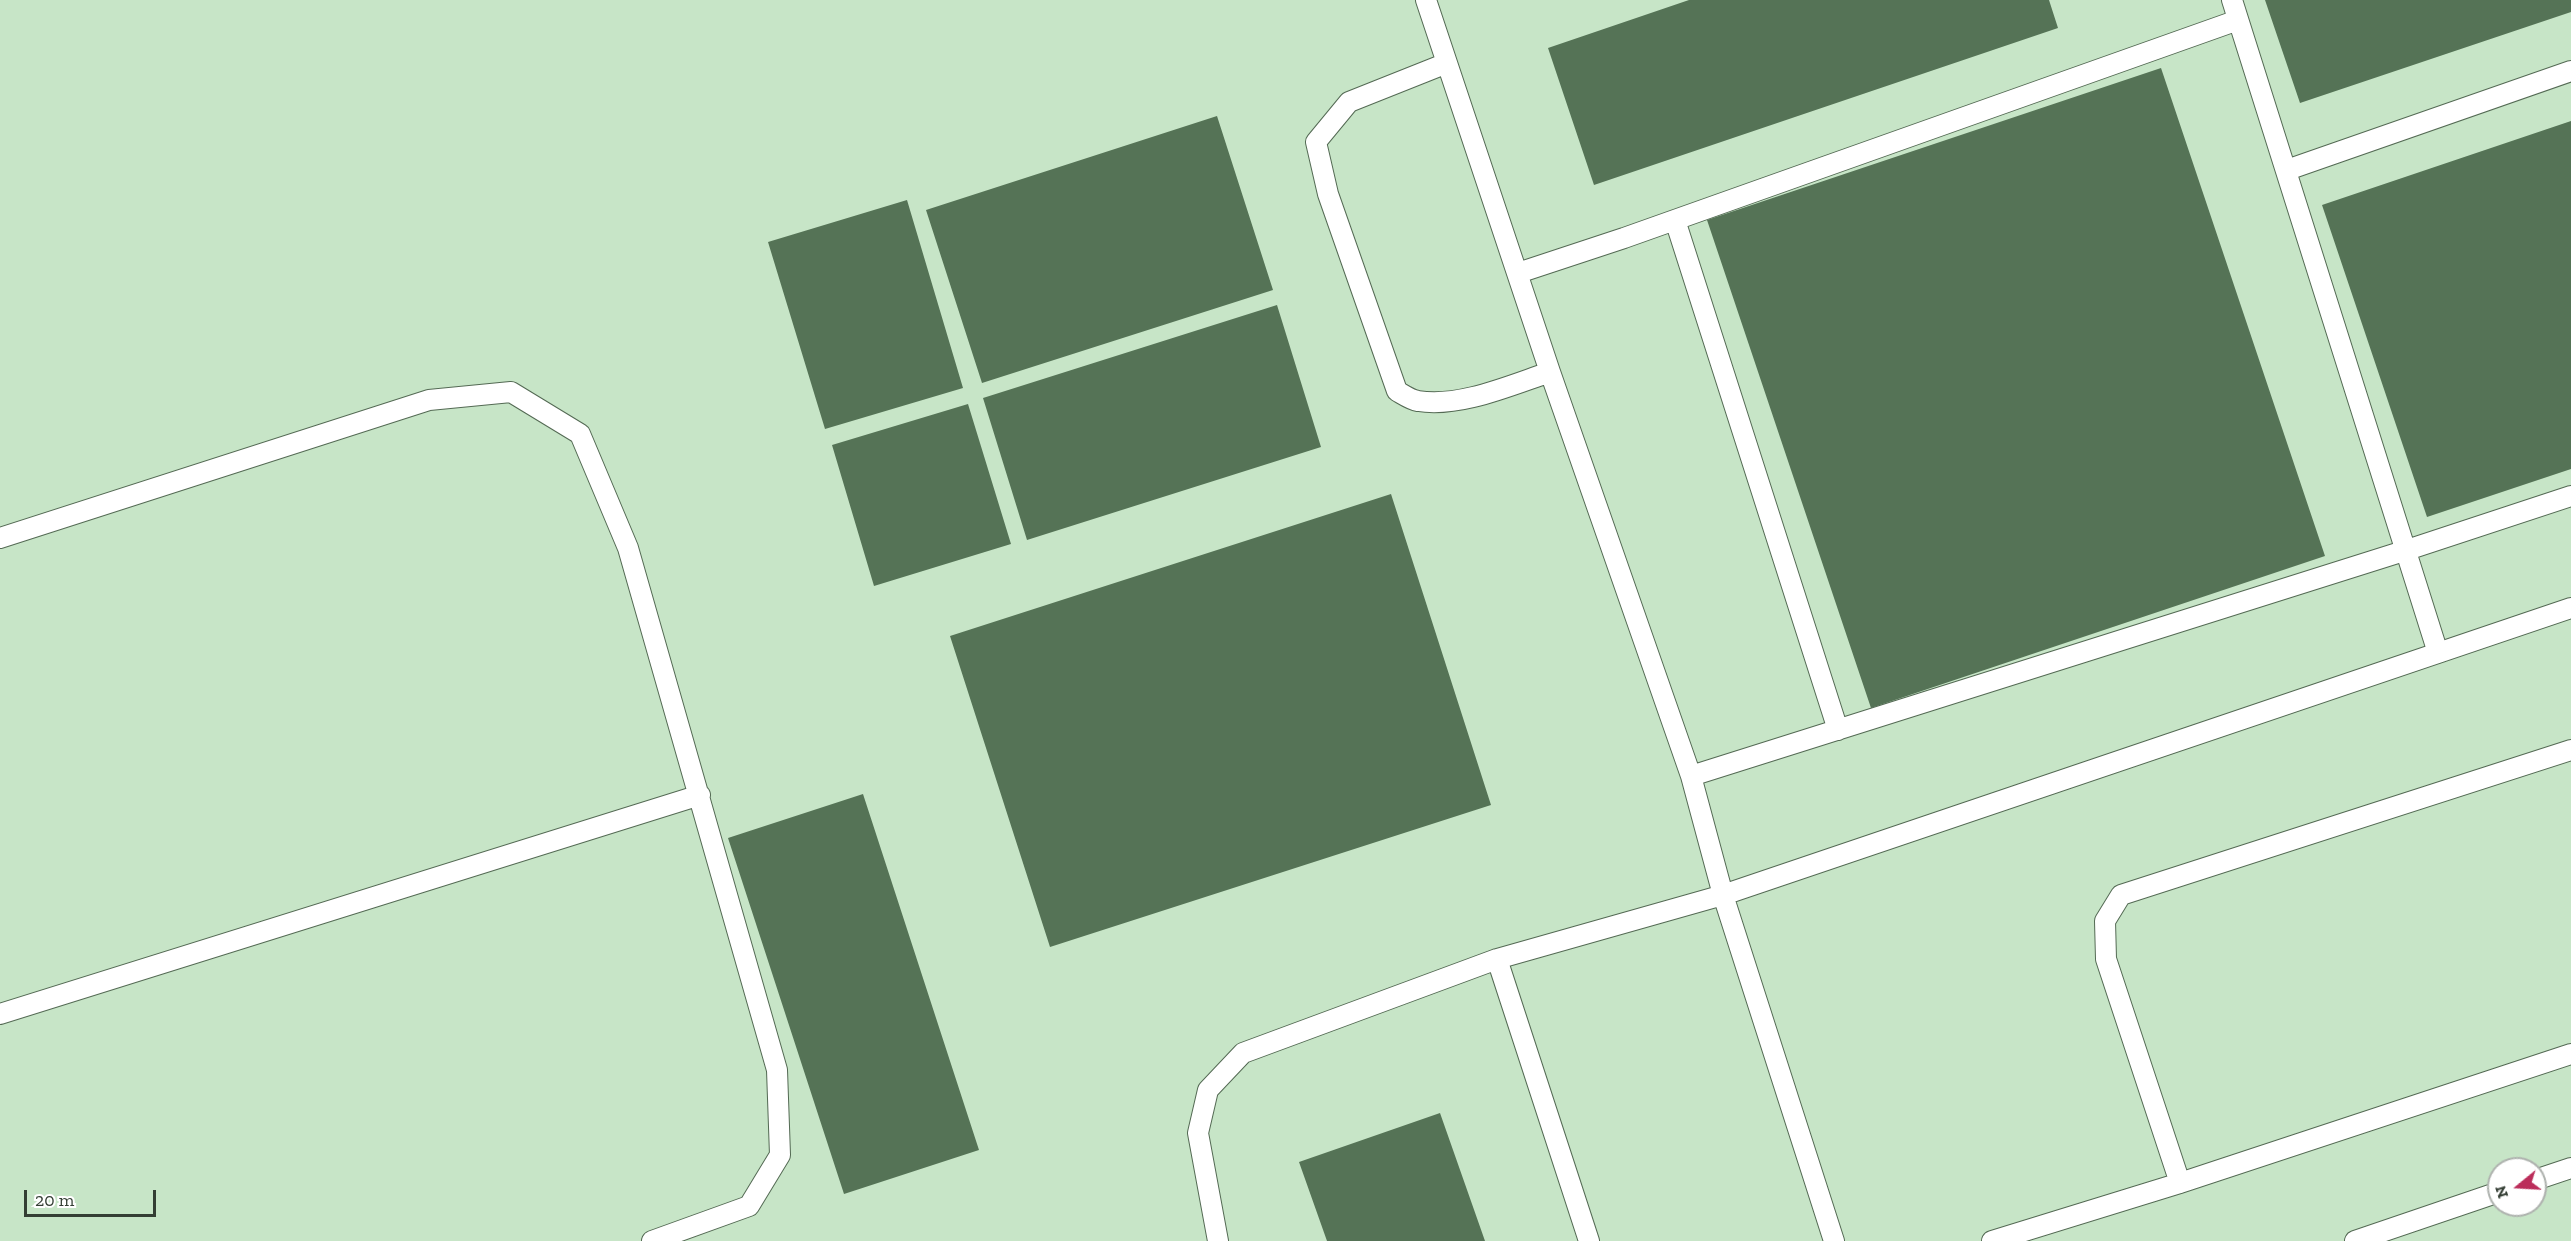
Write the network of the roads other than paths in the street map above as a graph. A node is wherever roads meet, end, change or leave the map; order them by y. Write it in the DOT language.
graph roads {
  1 [pos="1426,0"];
  2 [pos="2232,0"];
  3 [pos="2238,20"];
  4 [pos="1447,63"];
  5 [pos="2571,71"];
  6 [pos="2287,170"];
  7 [pos="1675,220"];
  8 [pos="1518,273"];
  9 [pos="1550,372"];
  10 [pos="2571,496"];
  11 [pos="0,538"];
  12 [pos="2407,550"];
  13 [pos="2571,608"];
  14 [pos="2439,653"];
  15 [pos="1838,730"];
  16 [pos="2571,750"];
  17 [pos="1691,776"];
  18 [pos="700,795"];
  19 [pos="1723,895"];
  20 [pos="1497,959"];
  21 [pos="0,1014"];
  22 [pos="2571,1054"];
  23 [pos="2571,1168"];
  24 [pos="2547,1176"];
  25 [pos="2180,1183"];
  26 [pos="2487,1196"];
  27 [pos="2016,1237"];
  28 [pos="652,1241"];
  29 [pos="1218,1241"];
  30 [pos="1589,1241"];
  31 [pos="1834,1241"];
  32 [pos="1992,1241"];
  33 [pos="2355,1241"];
  1 -- 4 [label="lane"];
  2 -- 3 [label="lane"];
  3 -- 6 [label="lane"];
  3 -- 7 [label="lane"];
  4 -- 8 [label="lane"];
  4 -- 9 [label="lane"];
  5 -- 6 [label="lane"];
  6 -- 12 [label="lane"];
  7 -- 8 [label="lane"];
  7 -- 15 [label="lane"];
  8 -- 9 [label="lane"];
  9 -- 17 [label="lane"];
  10 -- 12 [label="lane"];
  11 -- 18 [label="lane"];
  12 -- 14 [label="lane"];
  12 -- 15 [label="lane"];
  13 -- 14 [label="lane"];
  14 -- 19 [label="lane"];
  15 -- 17 [label="lane"];
  16 -- 25 [label="lane"];
  17 -- 19 [label="lane"];
  18 -- 21 [label="lane"];
  18 -- 28 [label="lane"];
  19 -- 20 [label="lane"];
  19 -- 31 [label="lane"];
  20 -- 29 [label="lane"];
  20 -- 30 [label="lane"];
  22 -- 25 [label="lane"];
  23 -- 24 [label="lane"];
  25 -- 27 [label="lane"];
  26 -- 33 [label="lane"];
  27 -- 32 [label="lane"];
}
